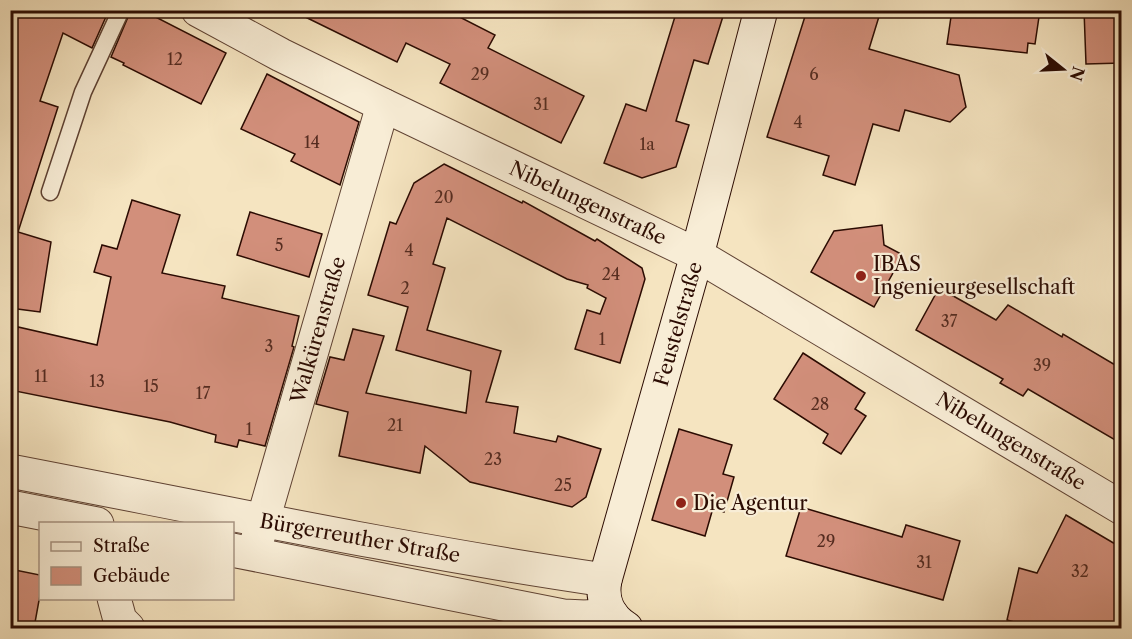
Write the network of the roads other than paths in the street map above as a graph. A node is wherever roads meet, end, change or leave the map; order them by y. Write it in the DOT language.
graph roads {
  1 [pos="121,10"];
  2 [pos="198,10"];
  3 [pos="761,10"];
  4 [pos="383,105"];
  5 [pos="50,192"];
  6 [pos="697,255"];
  7 [pos="10,471"];
  8 [pos="10,507"];
  9 [pos="1122,508"];
  10 [pos="263,520"];
  11 [pos="87,522"];
  12 [pos="243,552"];
  13 [pos="605,580"];
  14 [pos="115,600"];
  15 [pos="617,624"];
  16 [pos="128,628"];
  1 -- 5 [label="lane"];
  2 -- 4 [label="street, Nibelungenstraße"];
  3 -- 6 [label="street, Feustelstraße"];
  4 -- 6 [label="street, Nibelungenstraße"];
  4 -- 10 [label="street, Walkürenstraße"];
  6 -- 9 [label="street, Nibelungenstraße"];
  6 -- 13 [label="street, Feustelstraße"];
  7 -- 10 [label="street, Bürgerreuther Straße"];
  8 -- 11 [label="street"];
  10 -- 12 [label="street, Walkürenstraße"];
  10 -- 13 [label="street, Bürgerreuther Straße"];
  12 -- 15 [label="street, Bürgerreuther Straße"];
  13 -- 15 [label="street, Feustelstraße"];
  14 -- 16 [label="street"];
}
